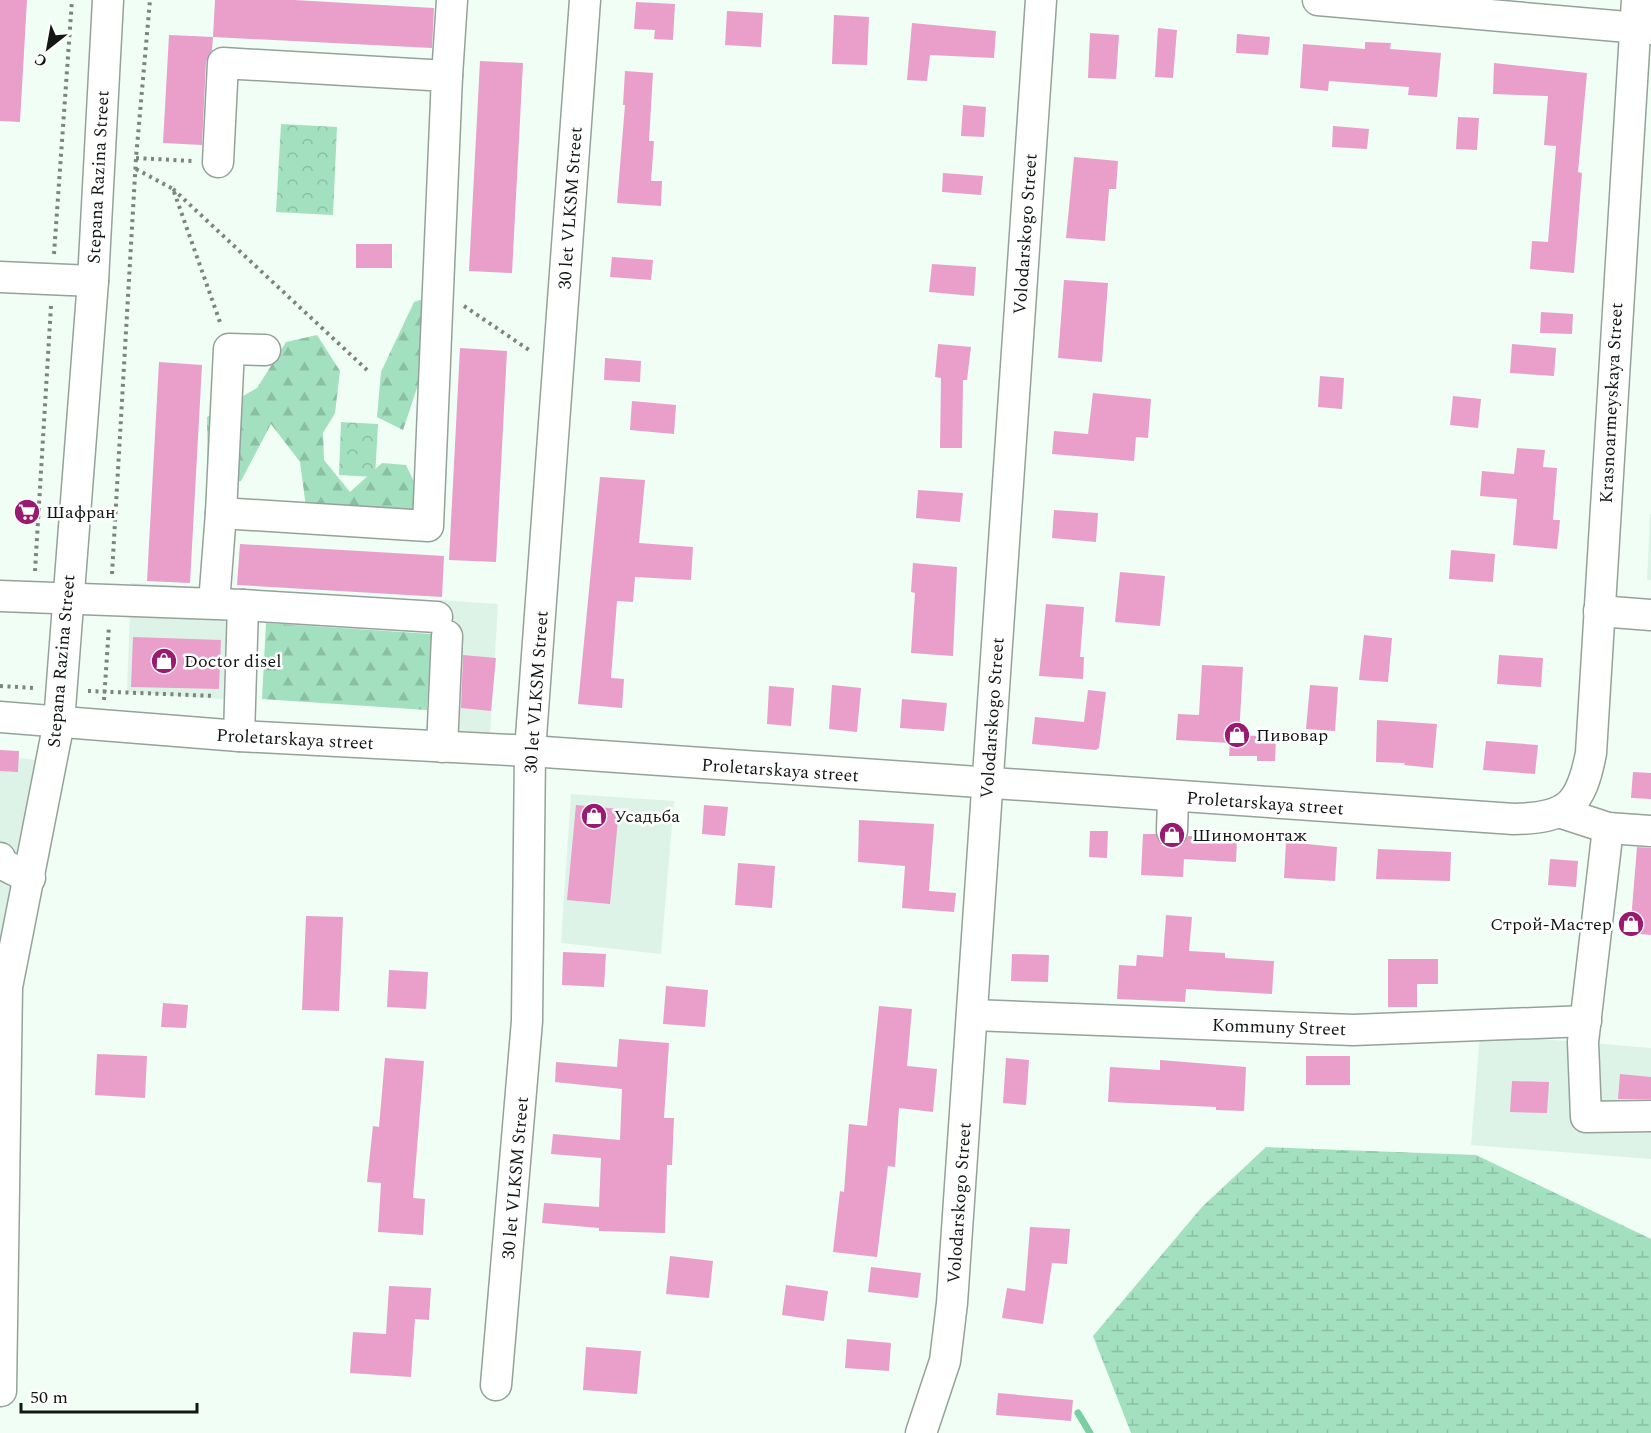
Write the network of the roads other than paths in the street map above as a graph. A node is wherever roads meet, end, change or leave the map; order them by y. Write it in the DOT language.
graph roads {
  1 [pos="108,0"];
  2 [pos="452,0"];
  3 [pos="585,0"];
  4 [pos="1041,0"];
  5 [pos="1318,0"];
  6 [pos="1641,19"];
  7 [pos="447,76"];
  8 [pos="218,162"];
  9 [pos="0,277"];
  10 [pos="93,280"];
  11 [pos="265,350"];
  12 [pos="220,513"];
  13 [pos="0,596"];
  14 [pos="67,600"];
  15 [pos="213,603"];
  16 [pos="243,605"];
  17 [pos="1599,611"];
  18 [pos="1651,615"];
  19 [pos="0,717"];
  20 [pos="58,722"];
  21 [pos="239,736"];
  22 [pos="442,747"];
  23 [pos="530,751"];
  24 [pos="987,785"];
  25 [pos="1173,797"];
  26 [pos="1566,807"];
  27 [pos="1608,828"];
  28 [pos="1172,831"];
  29 [pos="1651,831"];
  30 [pos="0,858"];
  31 [pos="30,878"];
  32 [pos="972,1015"];
  33 [pos="1586,1021"];
  34 [pos="1651,1116"];
  35 [pos="496,1385"];
  36 [pos="1,1391"];
  37 [pos="921,1433"];
  1 -- 10 [label="street, Stepana Razina Street"];
  2 -- 7 [label="street"];
  3 -- 23 [label="street, 30 let VLKSM Street"];
  4 -- 24 [label="street, Volodarskogo Street"];
  5 -- 6 [label="street"];
  6 -- 17 [label="street, Krasnoarmeyskaya Street"];
  7 -- 8 [label="street"];
  7 -- 12 [label="street"];
  9 -- 10 [label="street"];
  10 -- 14 [label="street, Stepana Razina Street"];
  11 -- 12 [label="street"];
  12 -- 15 [label="street"];
  13 -- 14 [label="street"];
  14 -- 15 [label="street"];
  14 -- 20 [label="street, Stepana Razina Street"];
  15 -- 16 [label="street"];
  16 -- 21 [label="street"];
  16 -- 22 [label="street"];
  17 -- 18 [label="street"];
  17 -- 26 [label="street, Krasnoarmeyskaya Street"];
  19 -- 20 [label="street, Proletarskaya street"];
  20 -- 21 [label="street, Proletarskaya street"];
  20 -- 31 [label="street, Stepana Razina Street"];
  21 -- 22 [label="street, Proletarskaya street"];
  22 -- 23 [label="street, Proletarskaya street"];
  23 -- 24 [label="street, Proletarskaya street"];
  23 -- 35 [label="street, 30 let VLKSM Street"];
  24 -- 25 [label="street, Proletarskaya street"];
  24 -- 32 [label="street, Volodarskogo Street"];
  25 -- 26 [label="street, Proletarskaya street"];
  25 -- 28 [label="street"];
  26 -- 27 [label="street"];
  27 -- 29 [label="street"];
  27 -- 33 [label="street"];
  30 -- 31 [label="street"];
  31 -- 36 [label="street, Stepana Razina Street"];
  32 -- 33 [label="street, Kommuny Street"];
  32 -- 37 [label="street, Volodarskogo Street"];
  33 -- 34 [label="street"];
}
